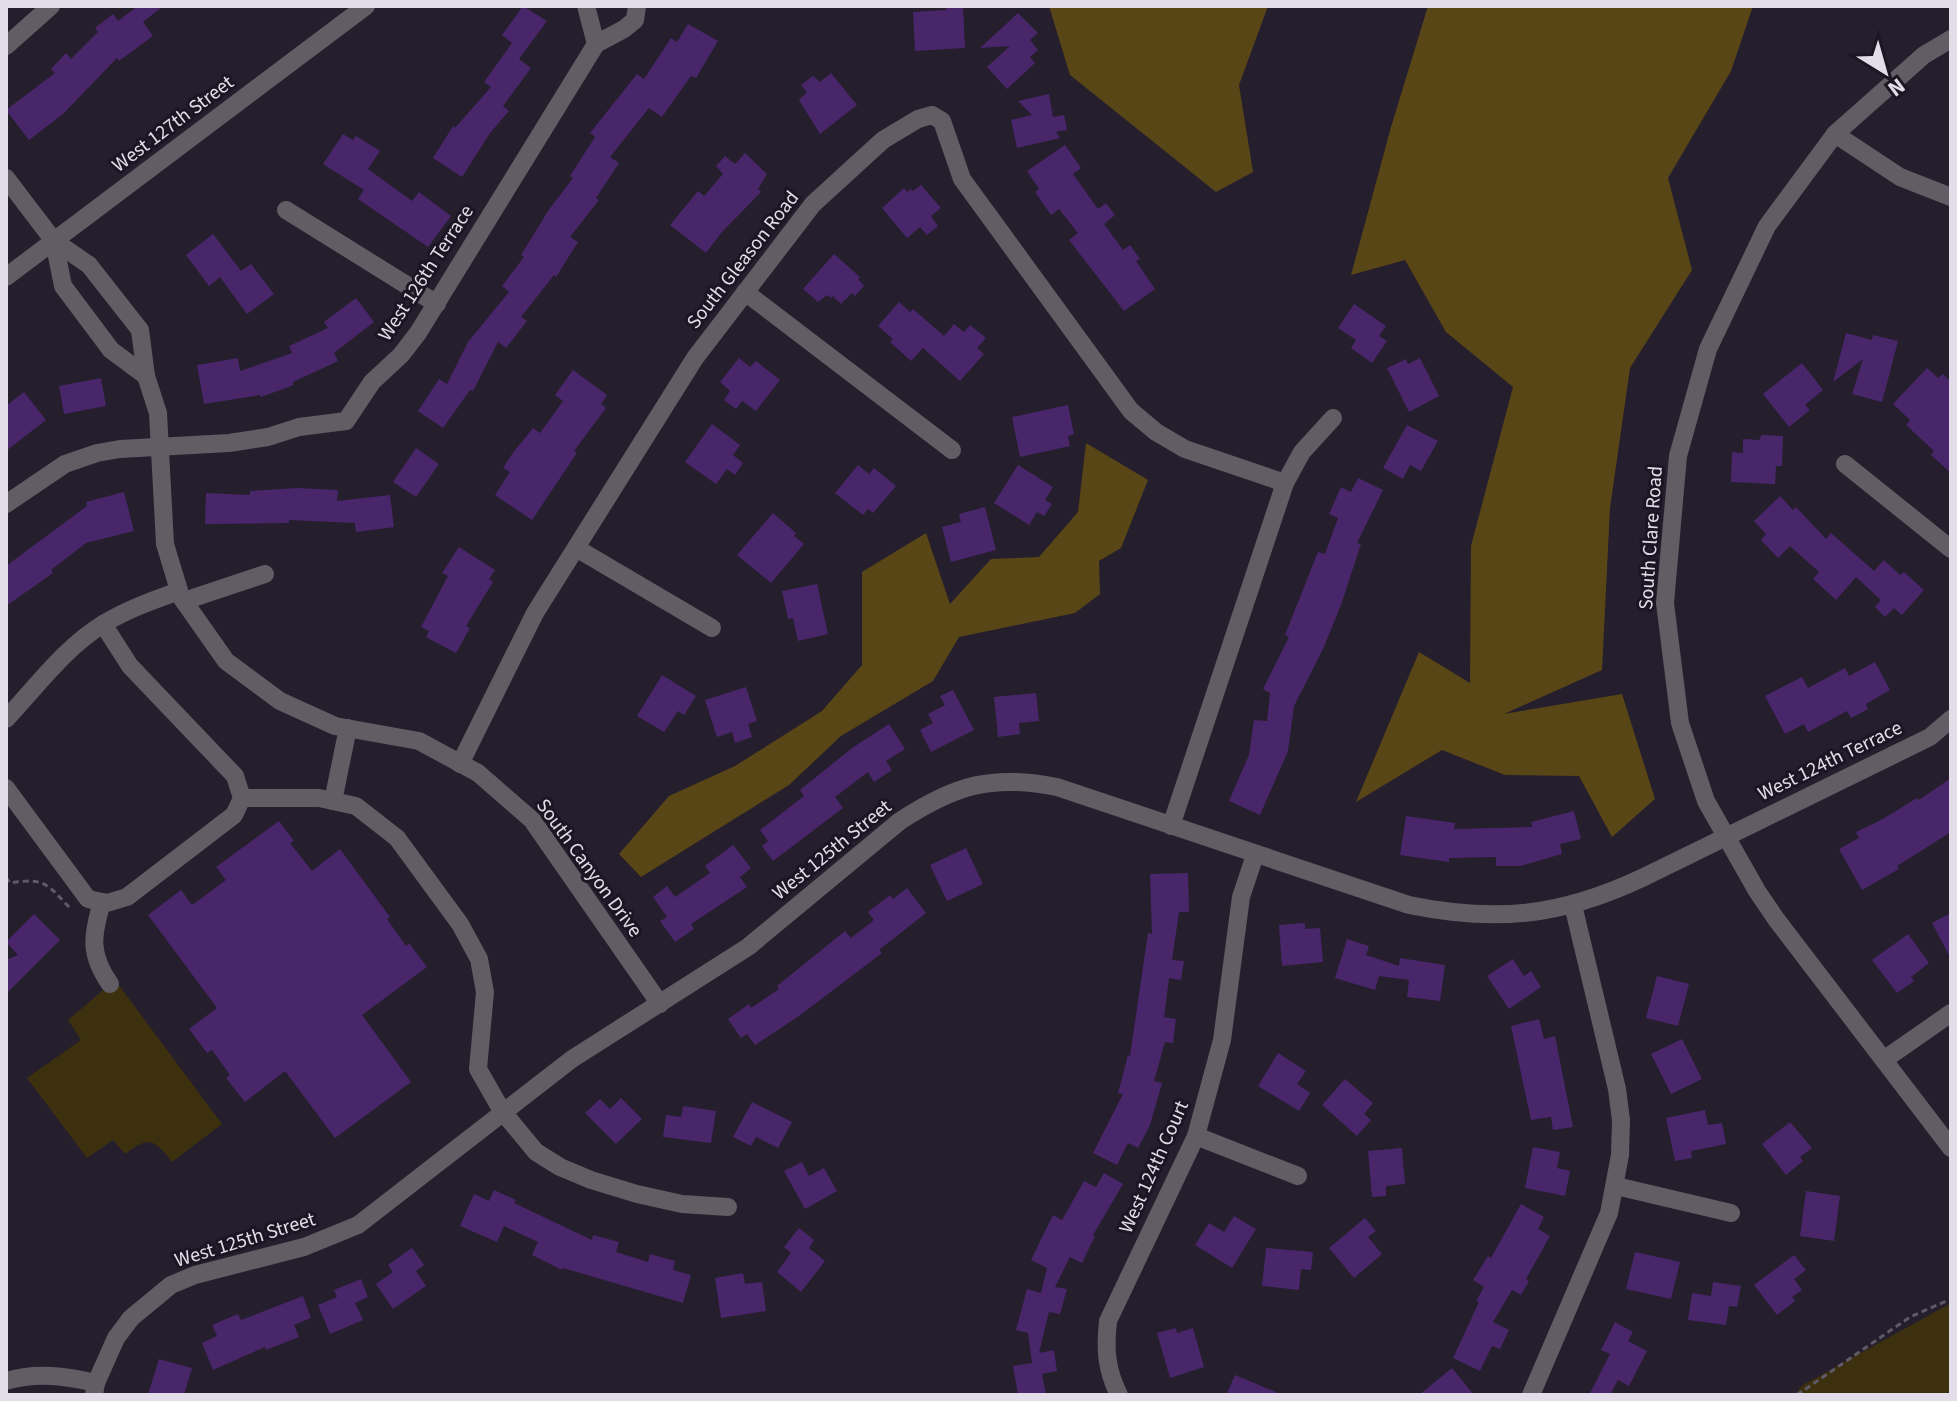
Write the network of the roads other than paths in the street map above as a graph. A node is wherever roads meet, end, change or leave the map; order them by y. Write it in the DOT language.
graph roads {
  1 [pos="51,6"];
  2 [pos="366,6"];
  3 [pos="586,6"];
  4 [pos="637,6"];
  5 [pos="1951,39"];
  6 [pos="596,44"];
  7 [pos="6,46"];
  8 [pos="1835,134"];
  9 [pos="6,178"];
  10 [pos="1951,197"];
  11 [pos="286,210"];
  12 [pos="54,241"];
  13 [pos="6,277"];
  14 [pos="745,292"];
  15 [pos="437,304"];
  16 [pos="146,376"];
  17 [pos="1333,418"];
  18 [pos="160,446"];
  19 [pos="952,450"];
  20 [pos="1845,464"];
  21 [pos="1285,483"];
  22 [pos="6,504"];
  23 [pos="576,548"];
  24 [pos="1951,549"];
  25 [pos="265,574"];
  26 [pos="182,596"];
  27 [pos="103,624"];
  28 [pos="712,628"];
  29 [pos="6,719"];
  30 [pos="1951,719"];
  31 [pos="348,728"];
  32 [pos="460,764"];
  33 [pos="6,788"];
  34 [pos="242,798"];
  35 [pos="333,801"];
  36 [pos="1171,826"];
  37 [pos="1725,836"];
  38 [pos="1255,855"];
  39 [pos="102,902"];
  40 [pos="1573,905"];
  41 [pos="110,984"];
  42 [pos="660,1004"];
  43 [pos="1951,1013"];
  44 [pos="1885,1059"];
  45 [pos="502,1111"];
  46 [pos="1196,1136"];
  47 [pos="1951,1148"];
  48 [pos="1298,1176"];
  49 [pos="1616,1186"];
  50 [pos="728,1207"];
  51 [pos="1731,1213"];
  52 [pos="6,1381"];
  53 [pos="95,1389"];
  54 [pos="1119,1395"];
  55 [pos="1531,1395"];
  1 -- 7 [label="street"];
  2 -- 12 [label="street, West 127th Street"];
  3 -- 6 [label="street"];
  4 -- 6 [label="street, West 126th Terrace"];
  5 -- 8 [label="street, South Clare Road"];
  6 -- 15 [label="street, West 126th Terrace"];
  8 -- 10 [label="street"];
  8 -- 37 [label="street, South Clare Road"];
  9 -- 12 [label="street"];
  11 -- 15 [label="street"];
  12 -- 13 [label="street, West 127th Street"];
  12 -- 16 [label="street"];
  12 -- 16 [label="street, South Canyon Drive"];
  14 -- 19 [label="street"];
  14 -- 21 [label="street, South Gleason Road"];
  14 -- 23 [label="street, South Gleason Road"];
  15 -- 18 [label="street, West 126th Terrace"];
  16 -- 18 [label="street, South Canyon Drive"];
  17 -- 21 [label="street"];
  18 -- 22 [label="street, West 126th Terrace"];
  18 -- 26 [label="street, South Canyon Drive"];
  20 -- 24 [label="street"];
  21 -- 36 [label="street"];
  23 -- 28 [label="street"];
  23 -- 32 [label="street, South Gleason Road"];
  25 -- 26 [label="street"];
  26 -- 27 [label="street"];
  26 -- 31 [label="street, South Canyon Drive"];
  27 -- 29 [label="street"];
  27 -- 34 [label="street"];
  30 -- 37 [label="street, West 124th Terrace"];
  31 -- 32 [label="street, South Canyon Drive"];
  31 -- 35 [label="street"];
  32 -- 42 [label="street, South Canyon Drive"];
  33 -- 39 [label="street"];
  34 -- 35 [label="street"];
  34 -- 39 [label="street"];
  35 -- 45 [label="street"];
  36 -- 38 [label="street, West 125th Street"];
  36 -- 42 [label="street, West 125th Street"];
  37 -- 40 [label="street, West 125th Street"];
  37 -- 44 [label="street, South Clare Road"];
  38 -- 40 [label="street, West 125th Street"];
  38 -- 46 [label="street, West 124th Court"];
  39 -- 41 [label="street"];
  40 -- 49 [label="street"];
  42 -- 45 [label="street, West 125th Street"];
  43 -- 44 [label="street"];
  44 -- 47 [label="street, South Clare Road"];
  45 -- 50 [label="street"];
  45 -- 53 [label="street, West 125th Street"];
  46 -- 48 [label="street"];
  46 -- 54 [label="street, West 124th Court"];
  49 -- 51 [label="street"];
  49 -- 55 [label="street"];
  52 -- 53 [label="street"];
}
